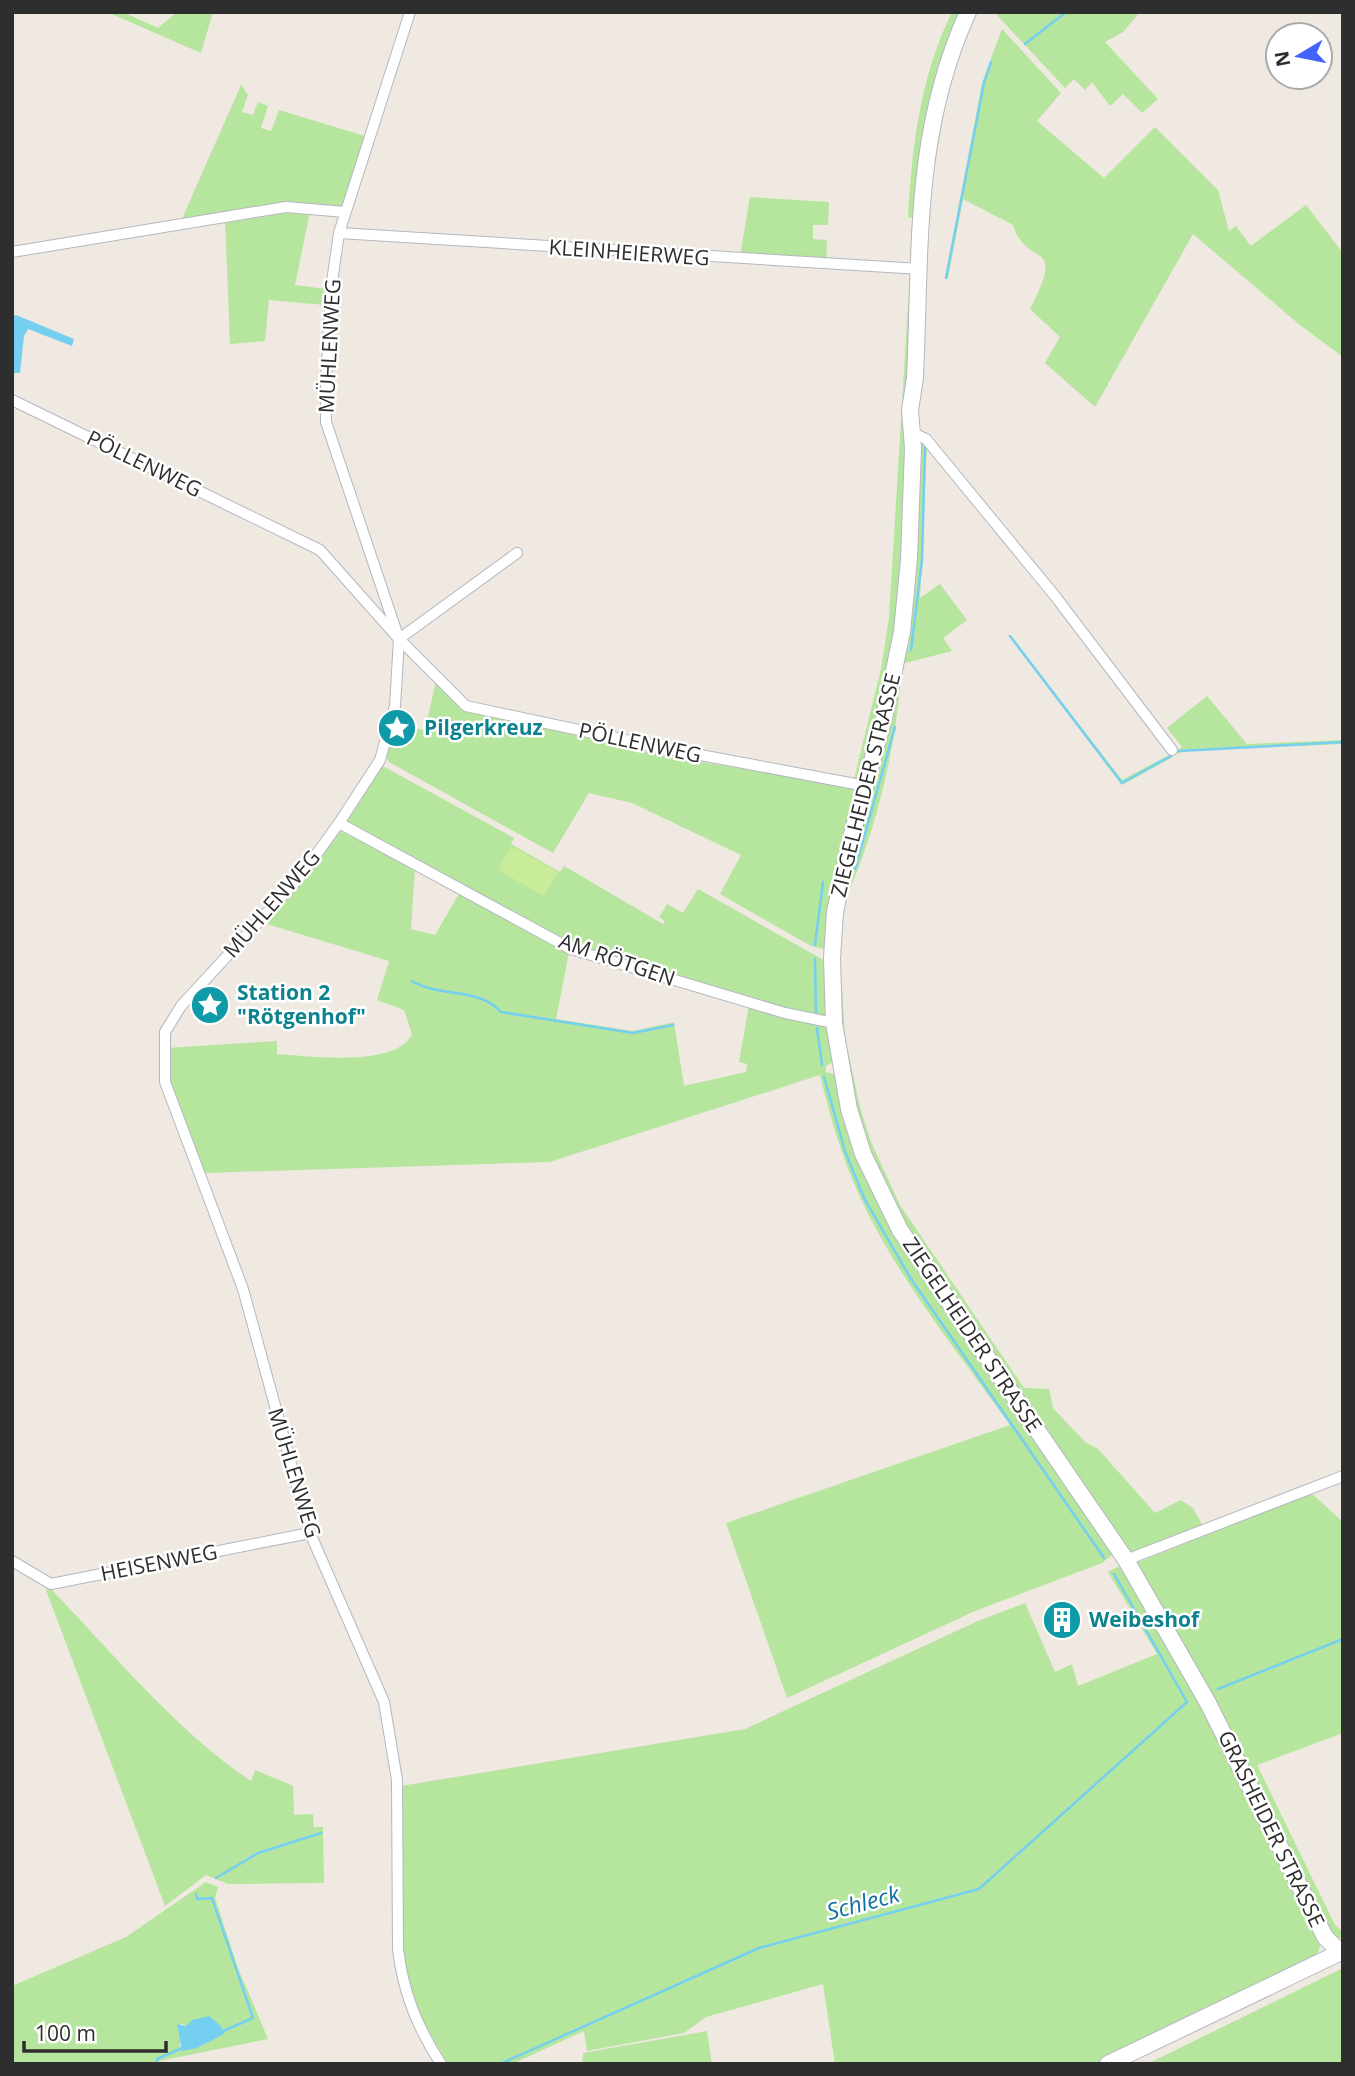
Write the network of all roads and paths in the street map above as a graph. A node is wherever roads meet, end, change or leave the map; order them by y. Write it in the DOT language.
graph roads {
  1 [pos="410,12"];
  2 [pos="968,12"];
  3 [pos="345,212"];
  4 [pos="338,233"];
  5 [pos="12,252"];
  6 [pos="920,269"];
  7 [pos="12,400"];
  8 [pos="912,433"];
  9 [pos="517,553"];
  10 [pos="400,639"];
  11 [pos="1172,750"];
  12 [pos="866,786"];
  13 [pos="339,823"];
  14 [pos="834,1023"];
  15 [pos="1343,1476"];
  16 [pos="310,1533"];
  17 [pos="1126,1560"];
  18 [pos="12,1562"];
  19 [pos="1207,1700"];
  20 [pos="1341,1952"];
  21 [pos="441,2064"];
  22 [pos="1108,2064"];
  1 -- 3 [label="street, MÜHLENWEG"];
  2 -- 6 [label="street, ZIEGELHEIDER STRASSE"];
  3 -- 4 [label="street, MÜHLENWEG"];
  3 -- 5 [label="street"];
  4 -- 6 [label="street, KLEINHEIERWEG"];
  4 -- 10 [label="street, MÜHLENWEG"];
  6 -- 8 [label="street, ZIEGELHEIDER STRASSE"];
  7 -- 10 [label="street, PÖLLENWEG"];
  8 -- 11 [label="street"];
  8 -- 12 [label="street, ZIEGELHEIDER STRASSE"];
  9 -- 10 [label="street"];
  10 -- 12 [label="street, PÖLLENWEG"];
  10 -- 13 [label="street, MÜHLENWEG"];
  12 -- 14 [label="street, ZIEGELHEIDER STRASSE"];
  13 -- 14 [label="street, AM RÖTGEN"];
  13 -- 16 [label="street, MÜHLENWEG"];
  14 -- 17 [label="street, ZIEGELHEIDER STRASSE"];
  15 -- 17 [label="street"];
  16 -- 18 [label="street, HEISENWEG"];
  16 -- 21 [label="street, MÜHLENWEG"];
  17 -- 19 [label="street, ZIEGELHEIDER STRASSE"];
  19 -- 20 [label="street, GRASHEIDER STRASSE"];
  20 -- 22 [label="street, GRASHEIDER STRASSE"];
}
